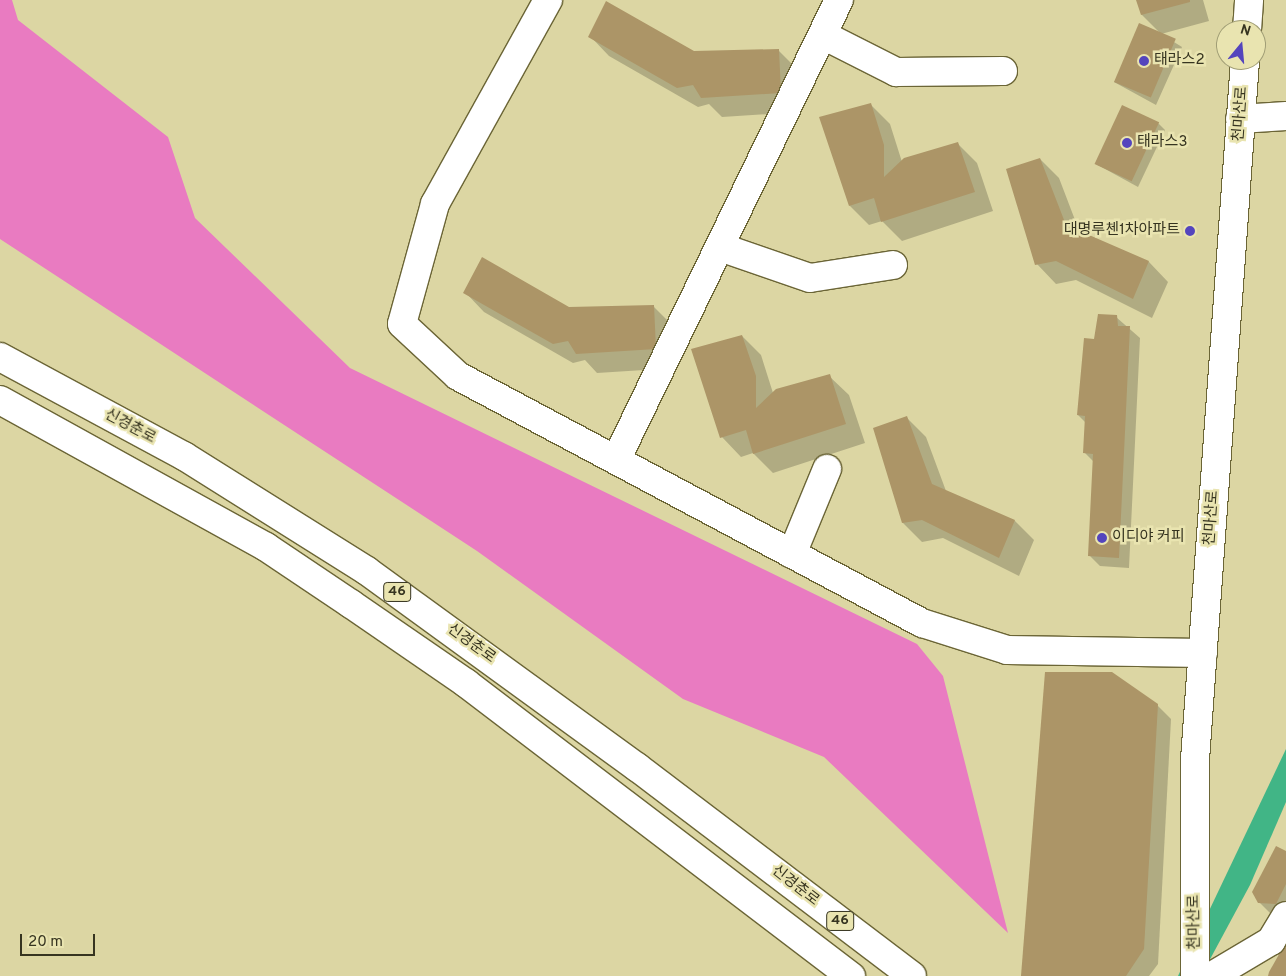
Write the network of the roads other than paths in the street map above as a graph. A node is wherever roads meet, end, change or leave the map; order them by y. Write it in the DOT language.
graph roads {
  1 [pos="548,0"];
  2 [pos="840,0"];
  3 [pos="1249,0"];
  4 [pos="1248,20"];
  5 [pos="823,35"];
  6 [pos="1244,70"];
  7 [pos="1003,71"];
  8 [pos="1286,116"];
  9 [pos="1240,119"];
  10 [pos="720,247"];
  11 [pos="893,265"];
  12 [pos="0,356"];
  13 [pos="0,400"];
  14 [pos="616,460"];
  15 [pos="827,469"];
  16 [pos="792,554"];
  17 [pos="1203,653"];
  18 [pos="1286,916"];
  19 [pos="1193,969"];
  20 [pos="851,976"];
  21 [pos="912,976"];
  22 [pos="1212,976"];
  1 -- 14 [label="main road"];
  2 -- 5 [label="main road"];
  3 -- 4 [label="main road"];
  5 -- 7 [label="main road"];
  5 -- 10 [label="main road"];
  6 -- 9 [label="main road, 천마산로"];
  8 -- 9 [label="main road"];
  9 -- 17 [label="main road, 천마산로"];
  10 -- 11 [label="main road"];
  10 -- 14 [label="main road"];
  12 -- 21 [label="main road, 신경춘로 / 46"];
  13 -- 20 [label="main road, 46"];
  14 -- 16 [label="main road"];
  15 -- 16 [label="main road"];
  16 -- 17 [label="main road"];
  17 -- 19 [label="main road, 천마산로"];
  18 -- 22 [label="main road"];
}
